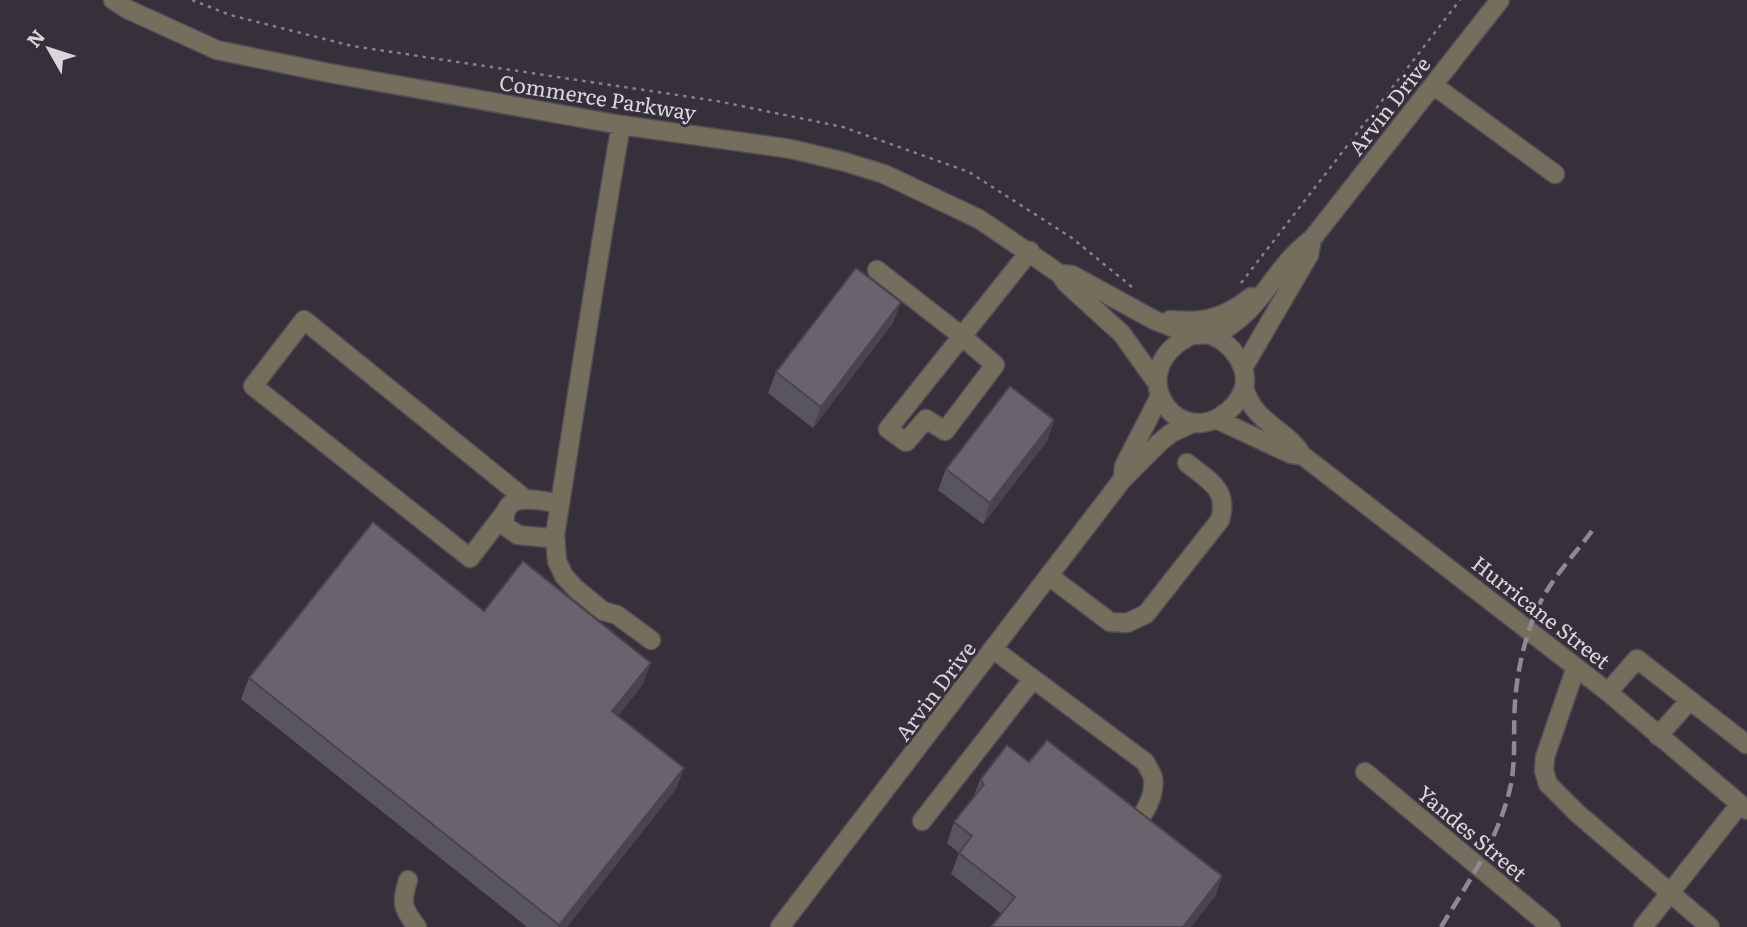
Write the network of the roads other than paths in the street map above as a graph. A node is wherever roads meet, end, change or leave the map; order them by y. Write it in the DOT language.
graph roads {
  1 [pos="113,0"];
  2 [pos="1500,0"];
  3 [pos="1433,85"];
  4 [pos="621,125"];
  5 [pos="1555,174"];
  6 [pos="1312,239"];
  7 [pos="1030,251"];
  8 [pos="877,270"];
  9 [pos="1060,274"];
  10 [pos="1276,279"];
  11 [pos="1154,320"];
  12 [pos="1192,335"];
  13 [pos="1213,336"];
  14 [pos="963,337"];
  15 [pos="1243,368"];
  16 [pos="1244,387"];
  17 [pos="1158,390"];
  18 [pos="1216,419"];
  19 [pos="1193,423"];
  20 [pos="1302,455"];
  21 [pos="1187,463"];
  22 [pos="1122,480"];
  23 [pos="524,498"];
  24 [pos="560,504"];
  25 [pos="506,510"];
  26 [pos="555,535"];
  27 [pos="1049,576"];
  28 [pos="651,640"];
  29 [pos="993,649"];
  30 [pos="1576,667"];
  31 [pos="1033,679"];
  32 [pos="1608,692"];
  33 [pos="1690,700"];
  34 [pos="1658,736"];
  35 [pos="1746,744"];
  36 [pos="1365,772"];
  37 [pos="1743,807"];
  38 [pos="922,821"];
  39 [pos="1132,831"];
  40 [pos="408,880"];
  41 [pos="1669,894"];
  42 [pos="417,927"];
  43 [pos="780,927"];
  44 [pos="1551,927"];
  45 [pos="1643,927"];
  46 [pos="1710,927"];
  1 -- 4 [label="street, Commerce Parkway"];
  2 -- 3 [label="street, Arvin Drive"];
  3 -- 5 [label="street"];
  3 -- 6 [label="street, Arvin Drive"];
  4 -- 7 [label="street, Commerce Parkway"];
  4 -- 24 [label="street"];
  6 -- 10 [label="street, Arvin Drive"];
  6 -- 15 [label="street, Arvin Drive"];
  7 -- 9 [label="street, Commerce Parkway"];
  7 -- 14 [label="street"];
  8 -- 14 [label="street"];
  9 -- 11 [label="street, Commerce Parkway"];
  9 -- 17 [label="street, Commerce Parkway"];
  10 -- 11 [label="street"];
  10 -- 13 [label="street, Arvin Drive"];
  11 -- 12 [label="street, Commerce Parkway"];
  12 -- 13 [label="street"];
  12 -- 17 [label="street, Arvin Drive"];
  13 -- 15 [label="street"];
  14 -- 14 [label="street"];
  15 -- 16 [label="street"];
  16 -- 18 [label="street"];
  16 -- 20 [label="street, Hurricane Street"];
  17 -- 19 [label="street"];
  17 -- 22 [label="street, Arvin Drive"];
  18 -- 19 [label="street, Arvin Drive"];
  18 -- 20 [label="street, Hurricane Street"];
  19 -- 22 [label="street, Arvin Drive"];
  20 -- 30 [label="street, Hurricane Street"];
  21 -- 27 [label="street"];
  22 -- 27 [label="street, Arvin Drive"];
  23 -- 24 [label="street"];
  23 -- 25 [label="street"];
  23 -- 25 [label="street"];
  24 -- 26 [label="street"];
  25 -- 26 [label="street"];
  26 -- 28 [label="street"];
  27 -- 29 [label="street, Arvin Drive"];
  29 -- 31 [label="street"];
  29 -- 43 [label="street, Arvin Drive"];
  30 -- 32 [label="street, Hurricane Street"];
  30 -- 41 [label="street"];
  31 -- 38 [label="street"];
  31 -- 39 [label="street"];
  32 -- 33 [label="street"];
  32 -- 34 [label="street, Hurricane Street"];
  33 -- 34 [label="street"];
  33 -- 35 [label="street"];
  34 -- 37 [label="street, Hurricane Street"];
  36 -- 44 [label="street, Yandes Street"];
  37 -- 41 [label="street"];
  40 -- 42 [label="street"];
  41 -- 45 [label="street"];
  41 -- 46 [label="street"];
}
